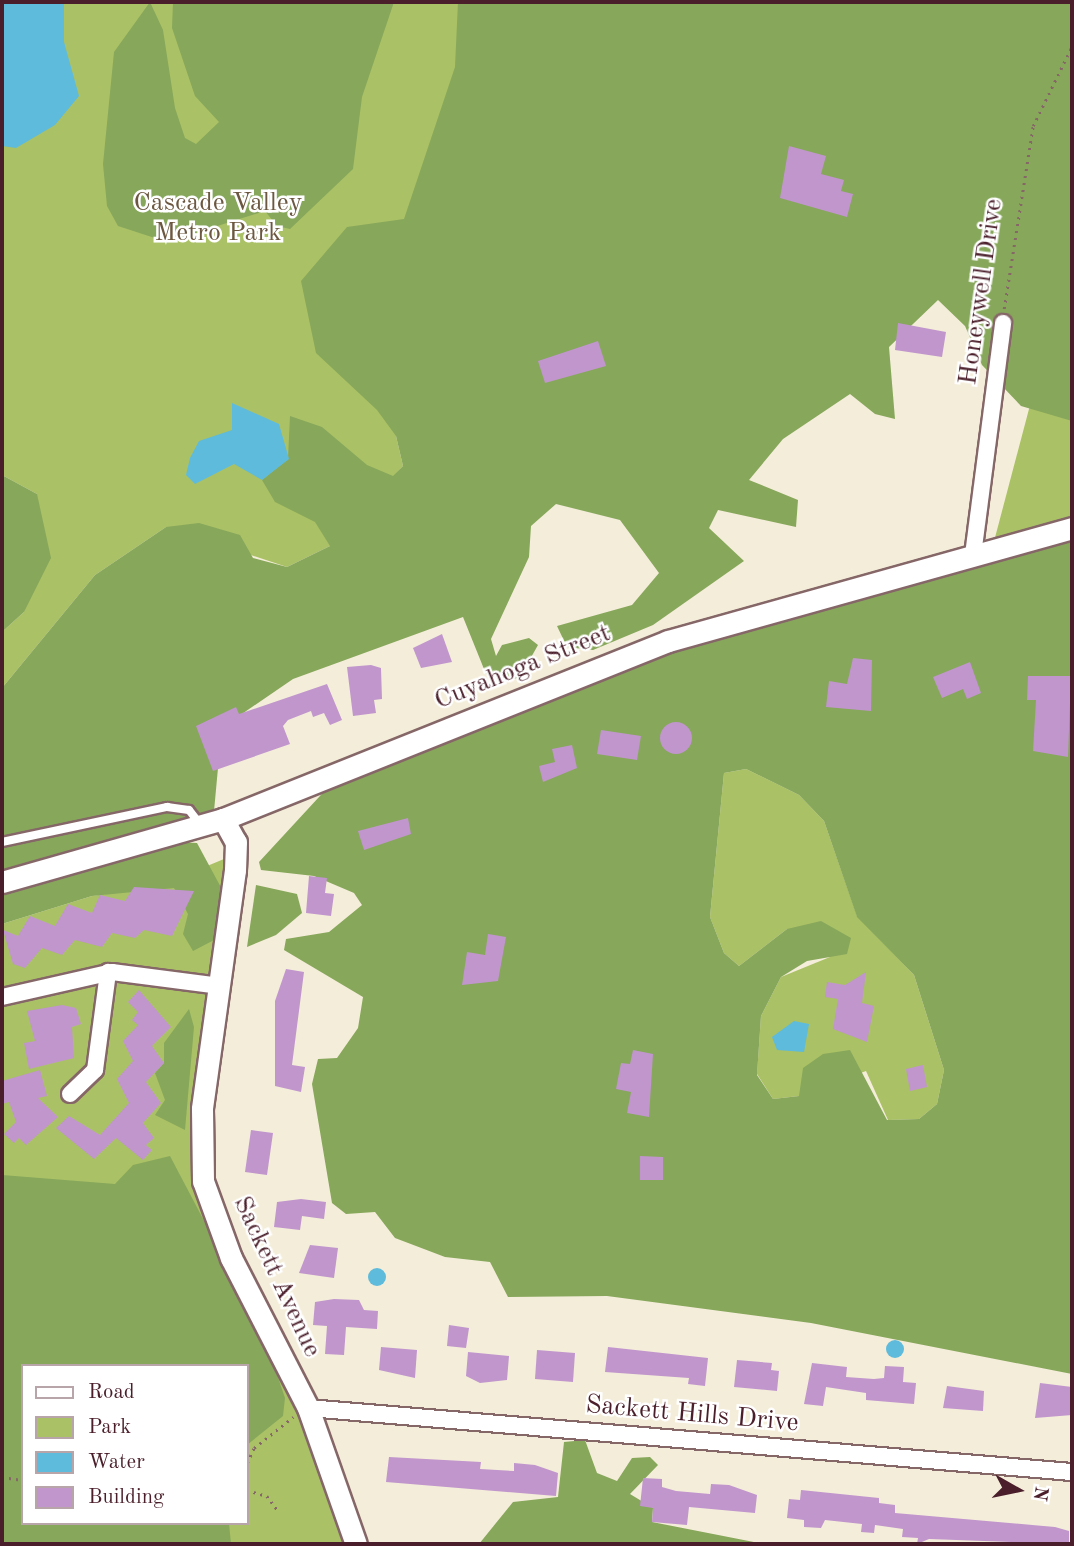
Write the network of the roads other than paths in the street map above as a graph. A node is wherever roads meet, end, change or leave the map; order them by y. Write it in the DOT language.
graph roads {
  1 [pos="1003,323"];
  2 [pos="1072,528"];
  3 [pos="973,555"];
  4 [pos="223,819"];
  5 [pos="201,825"];
  6 [pos="2,842"];
  7 [pos="2,882"];
  8 [pos="108,972"];
  9 [pos="220,986"];
  10 [pos="2,997"];
  11 [pos="70,1094"];
  12 [pos="308,1408"];
  13 [pos="1072,1472"];
  14 [pos="356,1544"];
  1 -- 3 [label="street, Honeywell Drive"];
  2 -- 3 [label="street, Cuyahoga Street"];
  3 -- 4 [label="street, Cuyahoga Street"];
  4 -- 5 [label="street, Cuyahoga Street"];
  4 -- 9 [label="street, Sackett Avenue"];
  5 -- 6 [label="lane"];
  5 -- 7 [label="street, Cuyahoga Street"];
  8 -- 9 [label="street"];
  8 -- 10 [label="street"];
  8 -- 11 [label="street"];
  9 -- 12 [label="street, Sackett Avenue"];
  12 -- 13 [label="street, Sackett Hills Drive"];
  12 -- 14 [label="street, Sackett Avenue"];
}
